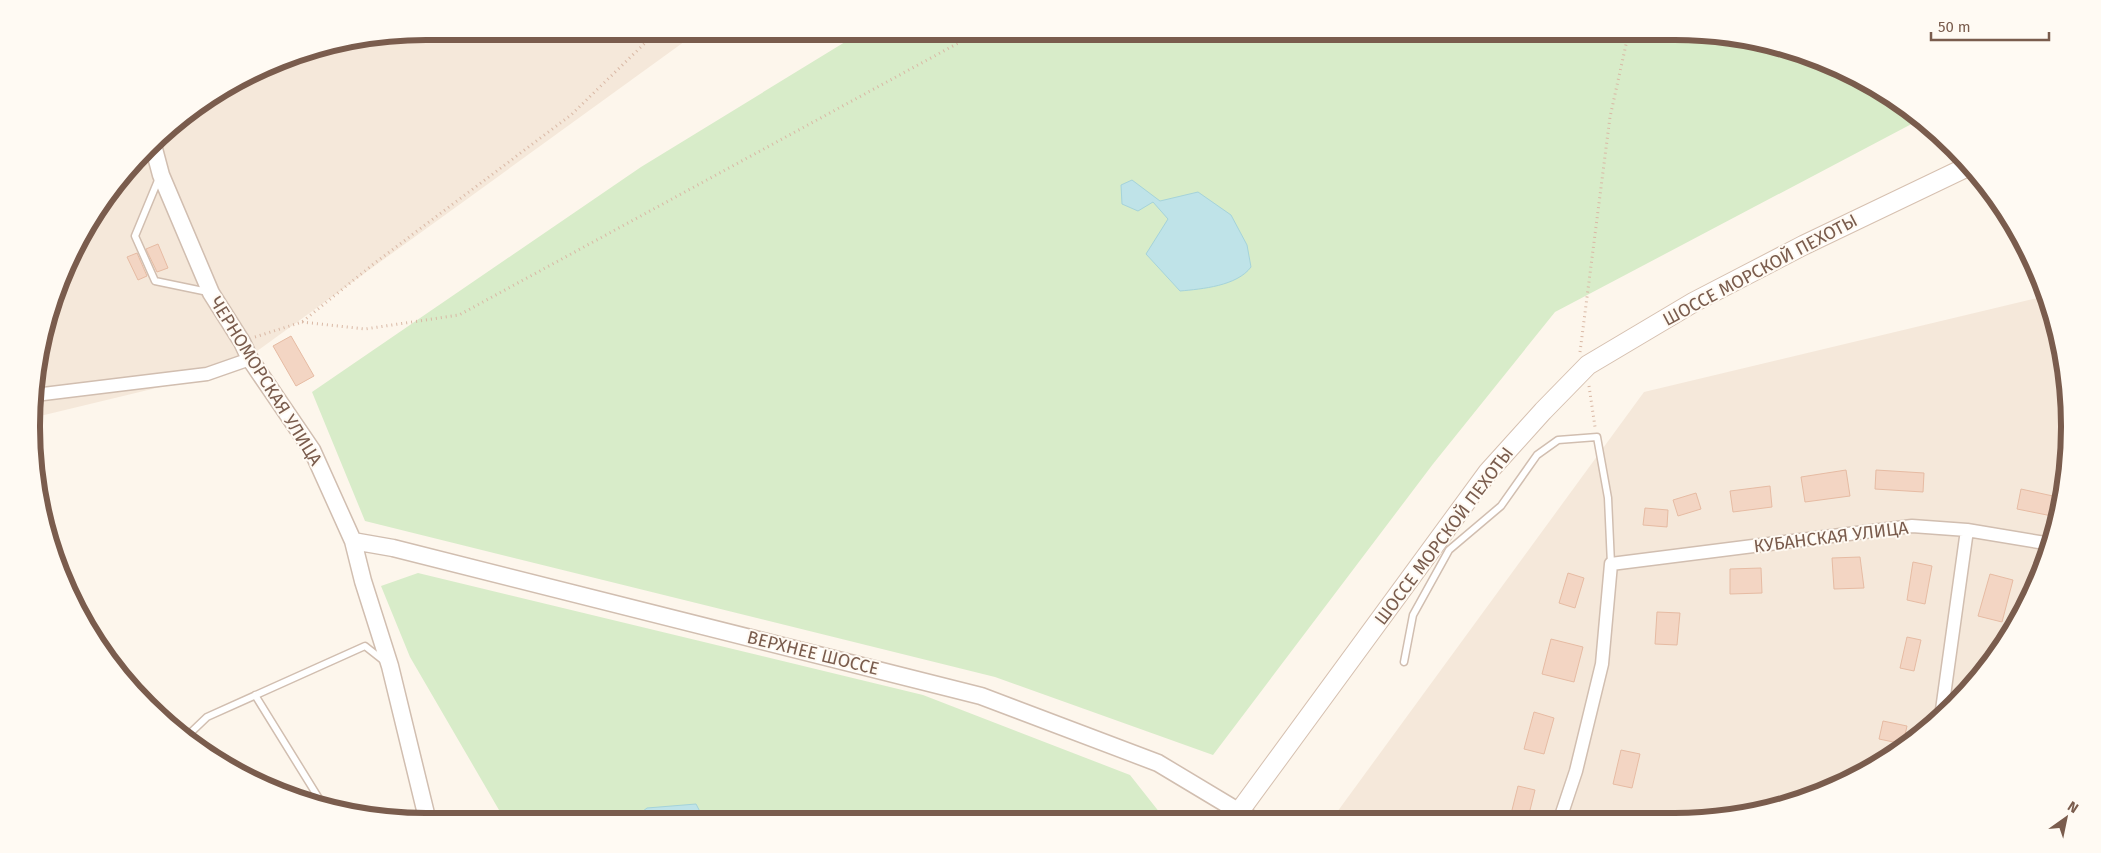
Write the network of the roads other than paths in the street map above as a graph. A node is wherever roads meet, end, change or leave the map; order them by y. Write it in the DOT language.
graph roads {
  1 [pos="155,151"];
  2 [pos="1962,169"];
  3 [pos="161,175"];
  4 [pos="211,293"];
  5 [pos="250,359"];
  6 [pos="42,394"];
  7 [pos="1967,530"];
  8 [pos="353,541"];
  9 [pos="2043,543"];
  10 [pos="1611,564"];
  11 [pos="1404,662"];
  12 [pos="390,666"];
  13 [pos="255,695"];
  14 [pos="1943,705"];
  15 [pos="191,733"];
  16 [pos="320,798"];
  17 [pos="426,813"];
  18 [pos="1236,813"];
  19 [pos="1245,813"];
  20 [pos="1562,813"];
  1 -- 3 [label="street, ЧЕРНОМОРСКАЯ УЛИЦА"];
  2 -- 19 [label="main road, ШОССЕ МОРСКОЙ ПЕХОТЫ"];
  3 -- 4 [label="street, ЧЕРНОМОРСКАЯ УЛИЦА"];
  3 -- 4 [label="lane"];
  4 -- 5 [label="street, ЧЕРНОМОРСКАЯ УЛИЦА"];
  5 -- 6 [label="street"];
  5 -- 8 [label="street, ЧЕРНОМОРСКАЯ УЛИЦА"];
  7 -- 9 [label="street, КУБАНСКАЯ УЛИЦА"];
  7 -- 10 [label="street, КУБАНСКАЯ УЛИЦА"];
  7 -- 14 [label="street"];
  8 -- 12 [label="street, ЧЕРНОМОРСКАЯ УЛИЦА"];
  8 -- 18 [label="street, ВЕРХНЕЕ ШОССЕ"];
  10 -- 11 [label="lane"];
  10 -- 20 [label="street"];
  12 -- 13 [label="lane"];
  12 -- 17 [label="street, ЧЕРНОМОРСКАЯ УЛИЦА"];
  13 -- 15 [label="lane"];
  13 -- 16 [label="lane"];
}
